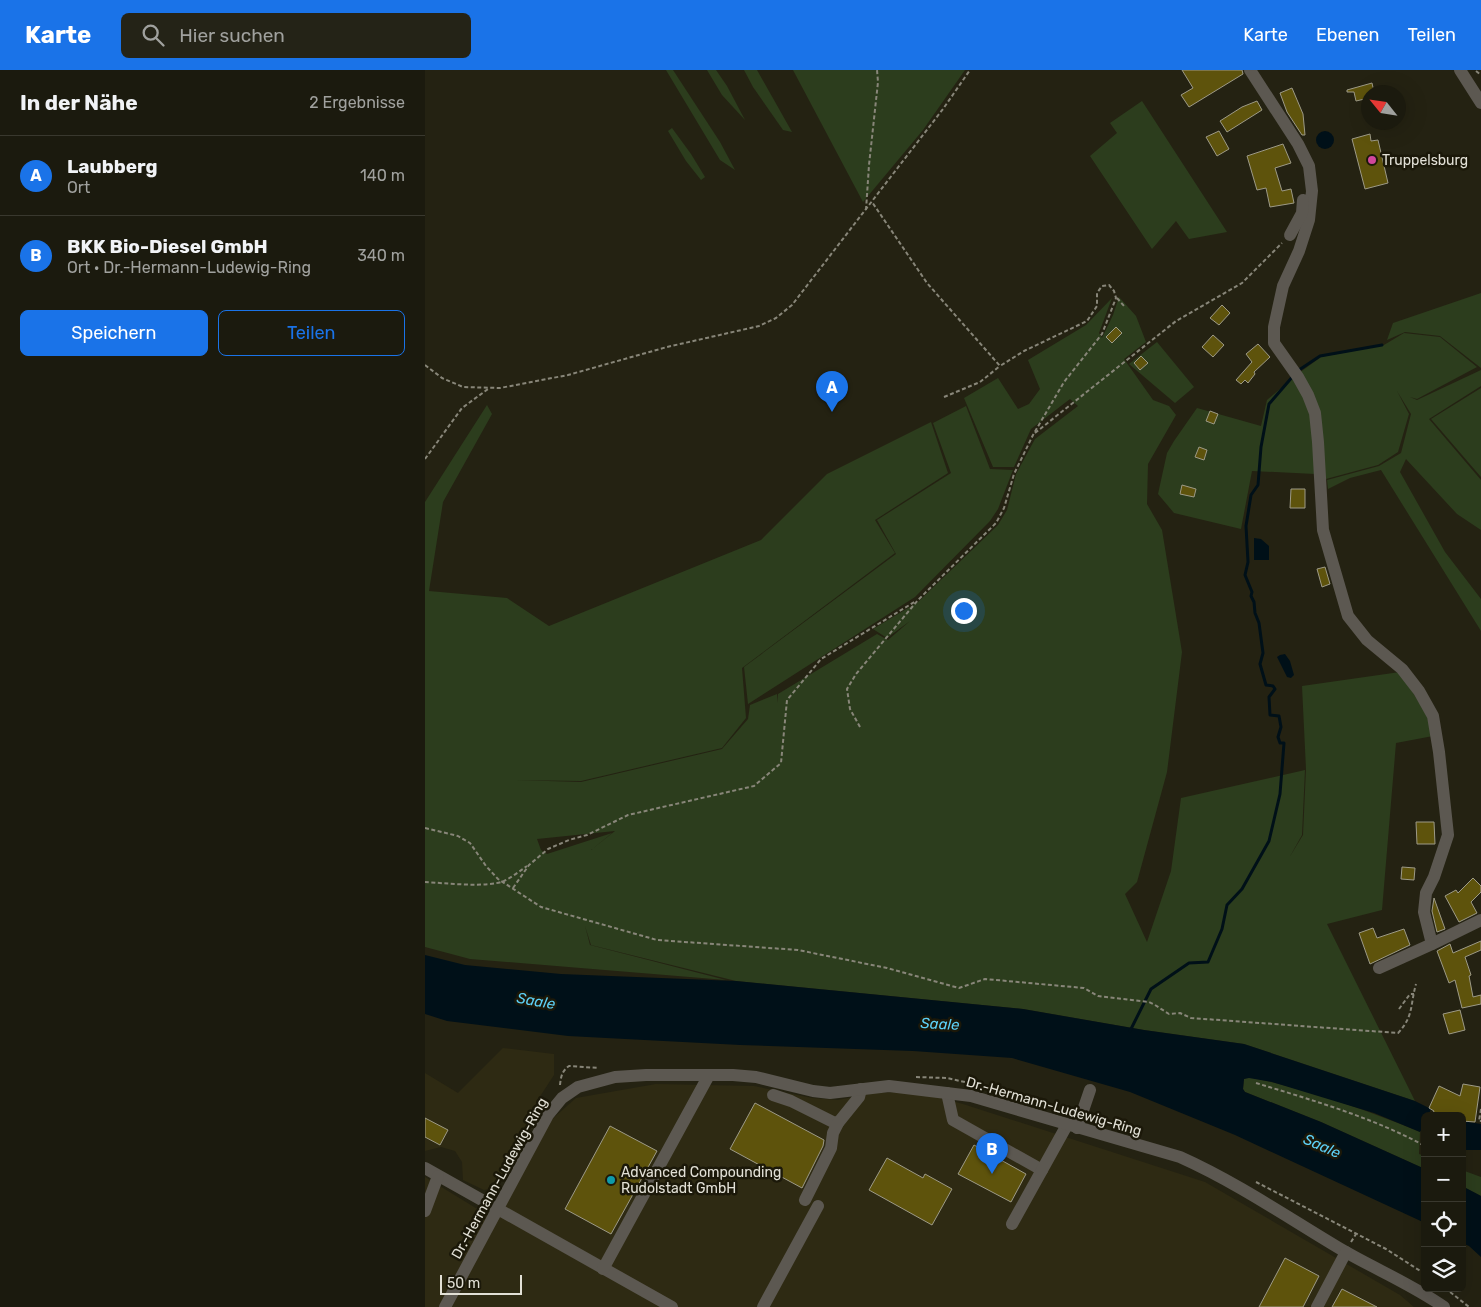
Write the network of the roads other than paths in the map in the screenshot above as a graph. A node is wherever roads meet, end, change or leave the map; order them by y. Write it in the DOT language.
graph roads {
  1 [pos="1250,70"];
  2 [pos="1460,70"];
  3 [pos="1481,104"];
  4 [pos="1302,152"];
  5 [pos="1289,235"];
  6 [pos="1481,920"];
  7 [pos="1432,944"];
  8 [pos="1379,968"];
  9 [pos="709,1075"];
  10 [pos="861,1089"];
  11 [pos="1090,1090"];
  12 [pos="947,1093"];
  13 [pos="773,1095"];
  14 [pos="838,1123"];
  15 [pos="1072,1126"];
  16 [pos="425,1168"];
  17 [pos="1042,1170"];
  18 [pos="438,1176"];
  19 [pos="805,1200"];
  20 [pos="819,1206"];
  21 [pos="497,1209"];
  22 [pos="425,1211"];
  23 [pos="1012,1224"];
  24 [pos="1346,1252"];
  25 [pos="603,1269"];
  26 [pos="445,1307"];
  27 [pos="672,1307"];
  28 [pos="763,1307"];
  29 [pos="1317,1307"];
  30 [pos="1444,1307"];
  1 -- 4 [label="street"];
  2 -- 3 [label="street"];
  4 -- 5 [label="street"];
  4 -- 7 [label="street"];
  6 -- 7 [label="street"];
  7 -- 8 [label="street"];
  9 -- 10 [label="street, Dr.-Hermann-Ludewig-Ring"];
  9 -- 21 [label="street, Dr.-Hermann-Ludewig-Ring"];
  9 -- 25 [label="street"];
  10 -- 12 [label="street, Dr.-Hermann-Ludewig-Ring"];
  10 -- 14 [label="street"];
  11 -- 15 [label="street"];
  12 -- 15 [label="street, Dr.-Hermann-Ludewig-Ring"];
  12 -- 17 [label="street"];
  13 -- 14 [label="street"];
  14 -- 19 [label="street"];
  15 -- 17 [label="street"];
  15 -- 24 [label="street, Dr.-Hermann-Ludewig-Ring"];
  16 -- 18 [label="street"];
  17 -- 23 [label="street"];
  18 -- 21 [label="street"];
  18 -- 22 [label="street"];
  20 -- 28 [label="street"];
  21 -- 25 [label="street"];
  21 -- 26 [label="street, Dr.-Hermann-Ludewig-Ring"];
  24 -- 29 [label="street"];
  24 -- 30 [label="street, Dr.-Hermann-Ludewig-Ring"];
  25 -- 27 [label="street"];
}
